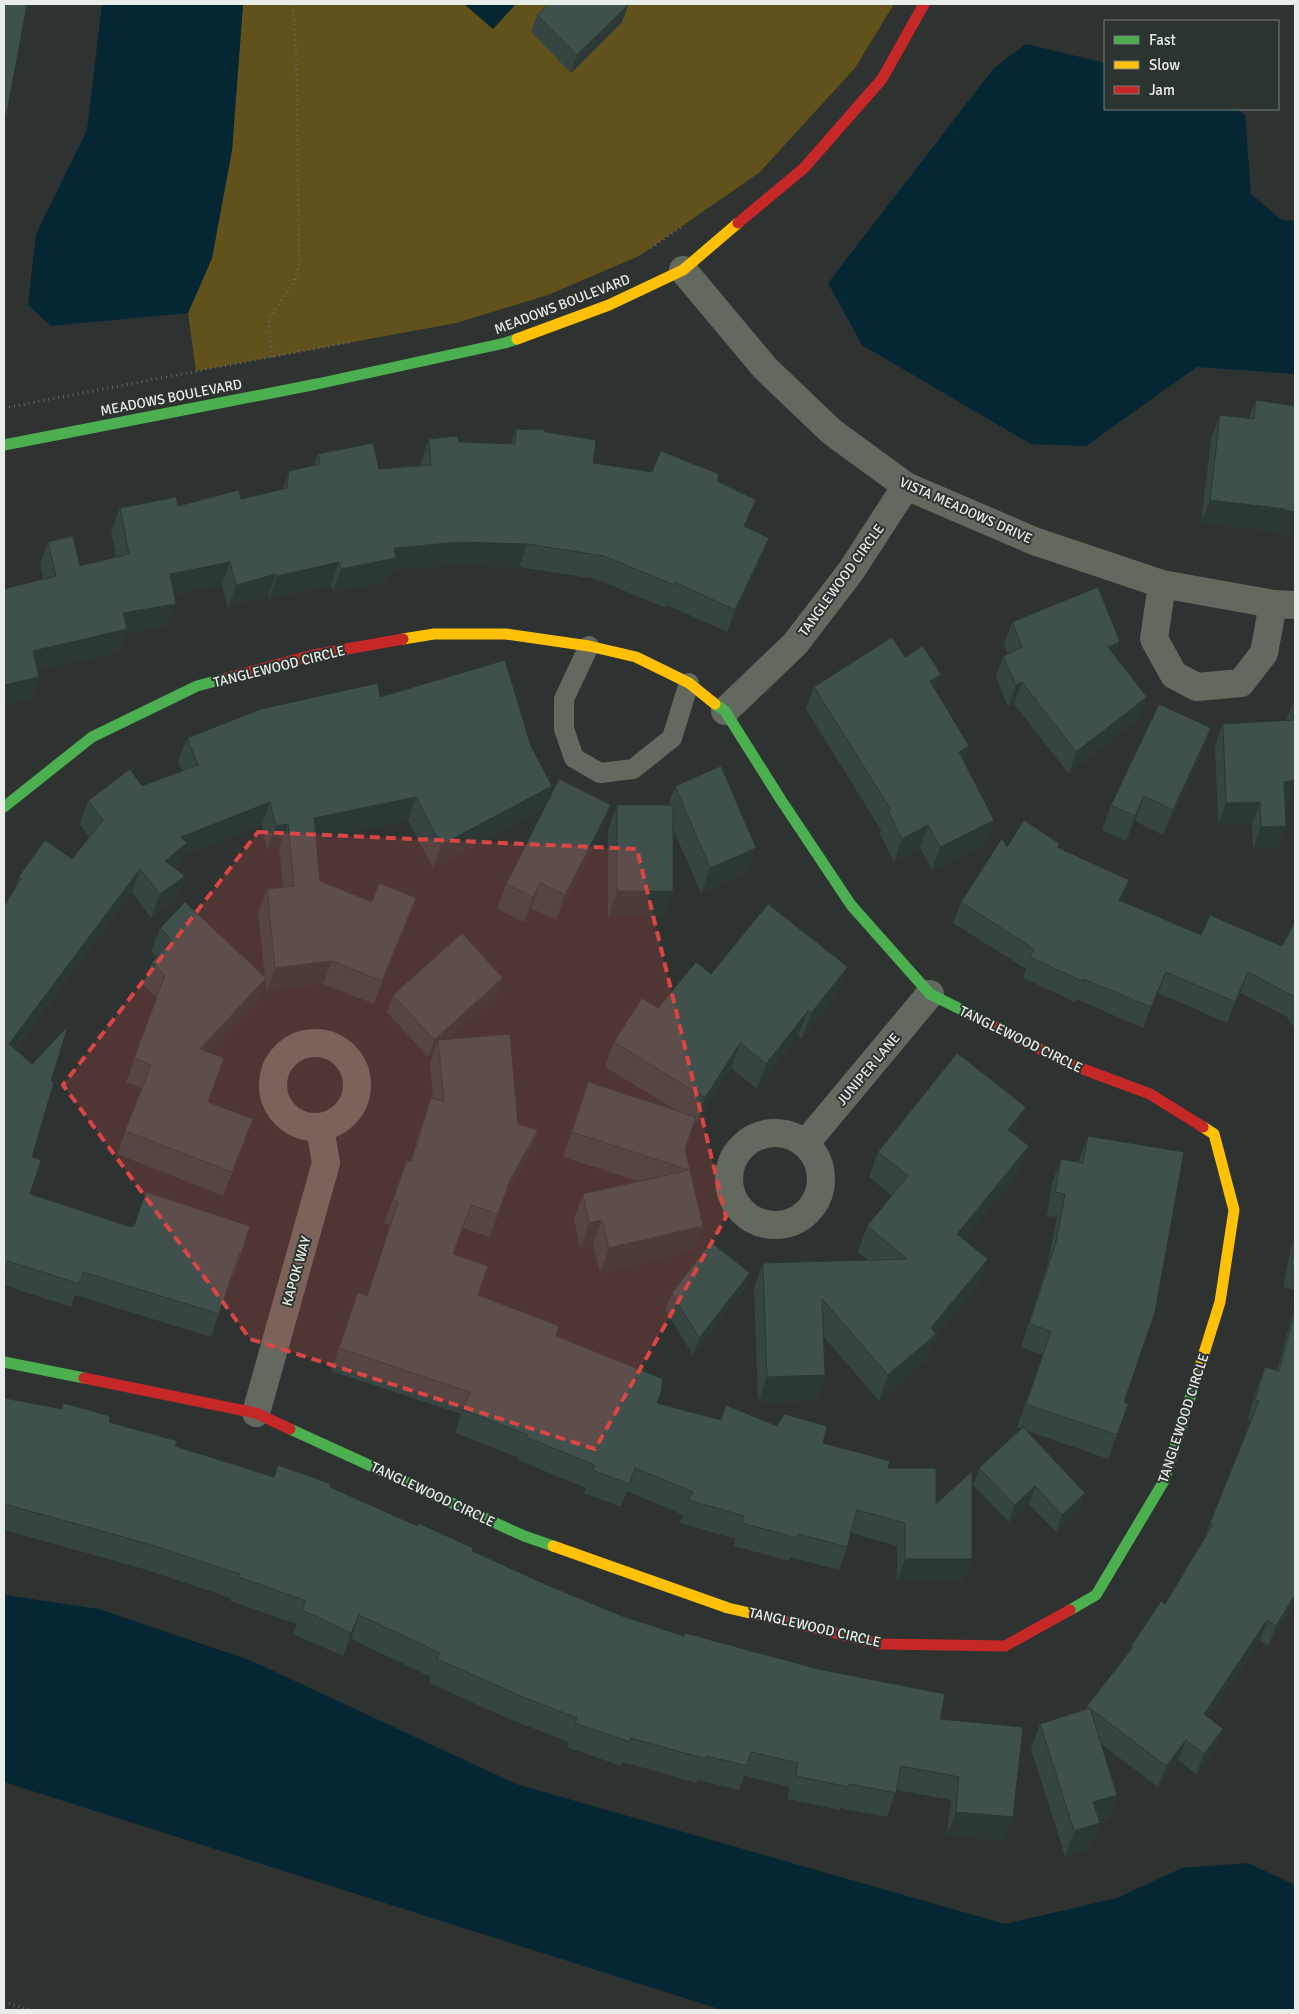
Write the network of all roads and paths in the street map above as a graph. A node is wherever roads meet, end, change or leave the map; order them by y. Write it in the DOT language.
graph roads {
  1 [pos="293,4"];
  2 [pos="924,4"];
  3 [pos="687,223"];
  4 [pos="647,251"];
  5 [pos="683,270"];
  6 [pos="359,341"];
  7 [pos="272,357"];
  8 [pos="4,408"];
  9 [pos="4,445"];
  10 [pos="906,486"];
  11 [pos="1162,584"];
  12 [pos="1284,604"];
  13 [pos="589,646"];
  14 [pos="689,683"];
  15 [pos="725,710"];
  16 [pos="4,807"];
  17 [pos="930,994"];
  18 [pos="320,1128"];
  19 [pos="805,1144"];
  20 [pos="4,1362"];
  21 [pos="256,1413"];
  22 [pos="4,2002"];
  23 [pos="31,2010"];
  1 -- 7 [label="path"];
  2 -- 5 [label="street, MEADOWS BOULEVARD"];
  3 -- 4 [label="path"];
  5 -- 9 [label="street, MEADOWS BOULEVARD"];
  5 -- 10 [label="street, VISTA MEADOWS DRIVE"];
  6 -- 7 [label="path"];
  7 -- 8 [label="path"];
  10 -- 11 [label="street, VISTA MEADOWS DRIVE"];
  10 -- 15 [label="street, TANGLEWOOD CIRCLE"];
  11 -- 12 [label="street, VISTA MEADOWS DRIVE"];
  11 -- 12 [label="street"];
  13 -- 14 [label="street, TANGLEWOOD CIRCLE"];
  13 -- 14 [label="lane"];
  13 -- 16 [label="street, TANGLEWOOD CIRCLE"];
  14 -- 15 [label="street, TANGLEWOOD CIRCLE"];
  15 -- 17 [label="street, TANGLEWOOD CIRCLE"];
  17 -- 19 [label="street, JUNIPER LANE"];
  17 -- 21 [label="street, TANGLEWOOD CIRCLE"];
  18 -- 21 [label="street, KAPOK WAY"];
  20 -- 21 [label="street, TANGLEWOOD CIRCLE"];
  22 -- 23 [label="path"];
}
